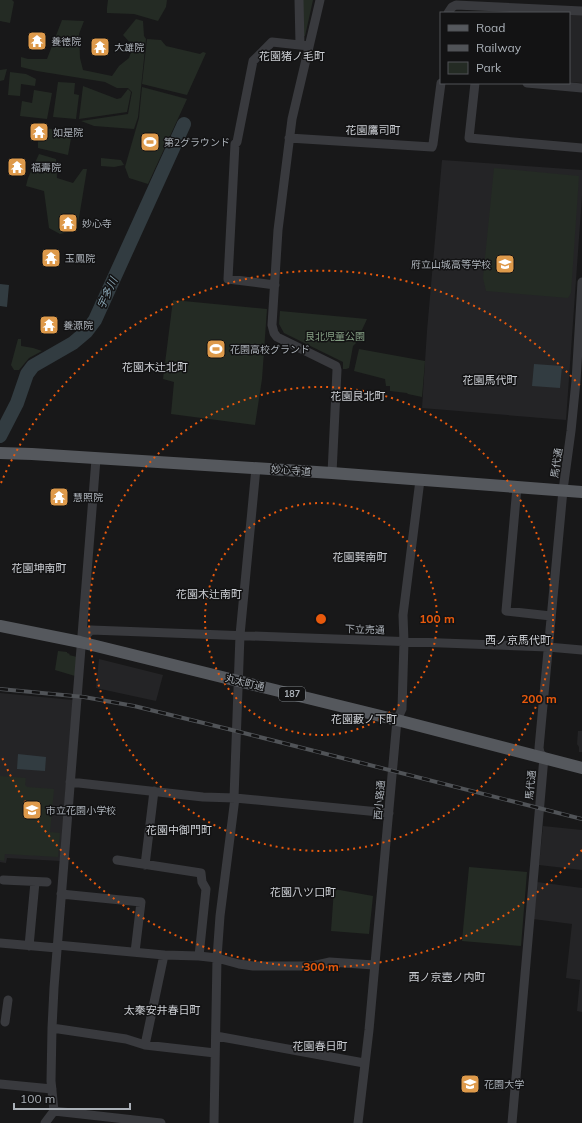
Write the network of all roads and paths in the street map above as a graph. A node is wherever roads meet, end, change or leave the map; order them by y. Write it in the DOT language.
graph roads {
  1 [pos="299,0"];
  2 [pos="320,0"];
  3 [pos="582,11"];
  4 [pos="449,12"];
  5 [pos="304,45"];
  6 [pos="441,84"];
  7 [pos="475,84"];
  8 [pos="538,84"];
  9 [pos="582,88"];
  10 [pos="289,138"];
  11 [pos="582,148"];
  12 [pos="582,282"];
  13 [pos="274,285"];
  14 [pos="580,335"];
  15 [pos="0,453"];
  16 [pos="96,458"];
  17 [pos="256,468"];
  18 [pos="332,473"];
  19 [pos="420,480"];
  20 [pos="517,487"];
  21 [pos="563,490"];
  22 [pos="582,492"];
  23 [pos="551,616"];
  24 [pos="0,626"];
  25 [pos="240,635"];
  26 [pos="80,642"];
  27 [pos="404,642"];
  28 [pos="548,647"];
  29 [pos="582,650"];
  30 [pos="238,680"];
  31 [pos="397,720"];
  32 [pos="544,757"];
  33 [pos="582,768"];
  34 [pos="70,782"];
  35 [pos="154,791"];
  36 [pos="234,798"];
  37 [pos="389,813"];
  38 [pos="117,860"];
  39 [pos="145,865"];
  40 [pos="3,880"];
  41 [pos="35,882"];
  42 [pos="47,882"];
  43 [pos="61,894"];
  44 [pos="0,943"];
  45 [pos="28,946"];
  46 [pos="57,946"];
  47 [pos="135,952"];
  48 [pos="164,955"];
  49 [pos="199,956"];
  50 [pos="217,958"];
  51 [pos="374,966"];
  52 [pos="8,1000"];
  53 [pos="5,1022"];
  54 [pos="52,1028"];
  55 [pos="216,1036"];
  56 [pos="145,1045"];
  57 [pos="215,1053"];
  58 [pos="364,1064"];
  59 [pos="0,1084"];
  60 [pos="52,1089"];
  61 [pos="54,1111"];
  62 [pos="45,1123"];
  63 [pos="161,1123"];
  64 [pos="214,1123"];
  65 [pos="358,1123"];
  66 [pos="512,1123"];
  1 -- 5 [label="street"];
  2 -- 5 [label="street"];
  3 -- 4 [label="street"];
  5 -- 10 [label="street"];
  5 -- 13 [label="street"];
  6 -- 10 [label="street"];
  7 -- 11 [label="street"];
  8 -- 9 [label="street"];
  10 -- 13 [label="street"];
  12 -- 14 [label="street, 馬代通"];
  13 -- 18 [label="street"];
  14 -- 21 [label="street, 馬代通"];
  15 -- 16 [label="main road, 妙心寺道"];
  16 -- 17 [label="main road, 妙心寺道"];
  16 -- 26 [label="street"];
  17 -- 18 [label="main road, 妙心寺道"];
  17 -- 25 [label="street"];
  18 -- 19 [label="main road, 妙心寺道"];
  19 -- 20 [label="main road, 妙心寺道"];
  19 -- 27 [label="street, 西小路通"];
  20 -- 21 [label="main road, 妙心寺道"];
  20 -- 23 [label="street"];
  21 -- 22 [label="main road, 妙心寺道"];
  21 -- 23 [label="street, 馬代通"];
  23 -- 28 [label="street, 馬代通"];
  24 -- 26 [label="main road, 丸太町通 / 187"];
  25 -- 26 [label="street, 下立売通"];
  25 -- 27 [label="street, 下立売通"];
  25 -- 30 [label="street"];
  26 -- 30 [label="main road, 丸太町通 / 187"];
  26 -- 34 [label="street"];
  27 -- 28 [label="street, 下立売通"];
  27 -- 31 [label="street, 西小路通"];
  28 -- 29 [label="street, 下立売通"];
  28 -- 32 [label="street, 馬代通"];
  30 -- 31 [label="main road, 丸太町通 / 187"];
  30 -- 36 [label="street"];
  31 -- 32 [label="main road, 丸太町通 / 187"];
  31 -- 37 [label="street, 西小路通"];
  32 -- 33 [label="main road, 丸太町通 / 187"];
  32 -- 66 [label="street, 馬代通"];
  34 -- 35 [label="street"];
  34 -- 43 [label="street"];
  35 -- 36 [label="street"];
  35 -- 39 [label="street"];
  36 -- 37 [label="street"];
  36 -- 50 [label="street"];
  37 -- 51 [label="street, 西小路通"];
  38 -- 39 [label="street"];
  39 -- 49 [label="street"];
  40 -- 41 [label="street"];
  41 -- 42 [label="street"];
  41 -- 45 [label="street"];
  43 -- 46 [label="street"];
  43 -- 47 [label="street"];
  44 -- 45 [label="street"];
  45 -- 46 [label="street"];
  46 -- 47 [label="street"];
  46 -- 54 [label="street"];
  47 -- 48 [label="street"];
  48 -- 49 [label="street"];
  48 -- 56 [label="street"];
  49 -- 50 [label="street"];
  50 -- 51 [label="street"];
  50 -- 55 [label="street"];
  51 -- 58 [label="street, 西小路通"];
  52 -- 53 [label="street"];
  54 -- 56 [label="street"];
  54 -- 60 [label="street"];
  55 -- 57 [label="street"];
  55 -- 58 [label="street"];
  56 -- 57 [label="street"];
  57 -- 64 [label="street"];
  58 -- 65 [label="street, 西小路通"];
  59 -- 60 [label="street"];
  60 -- 61 [label="street"];
  61 -- 62 [label="street"];
  61 -- 63 [label="street"];
}
